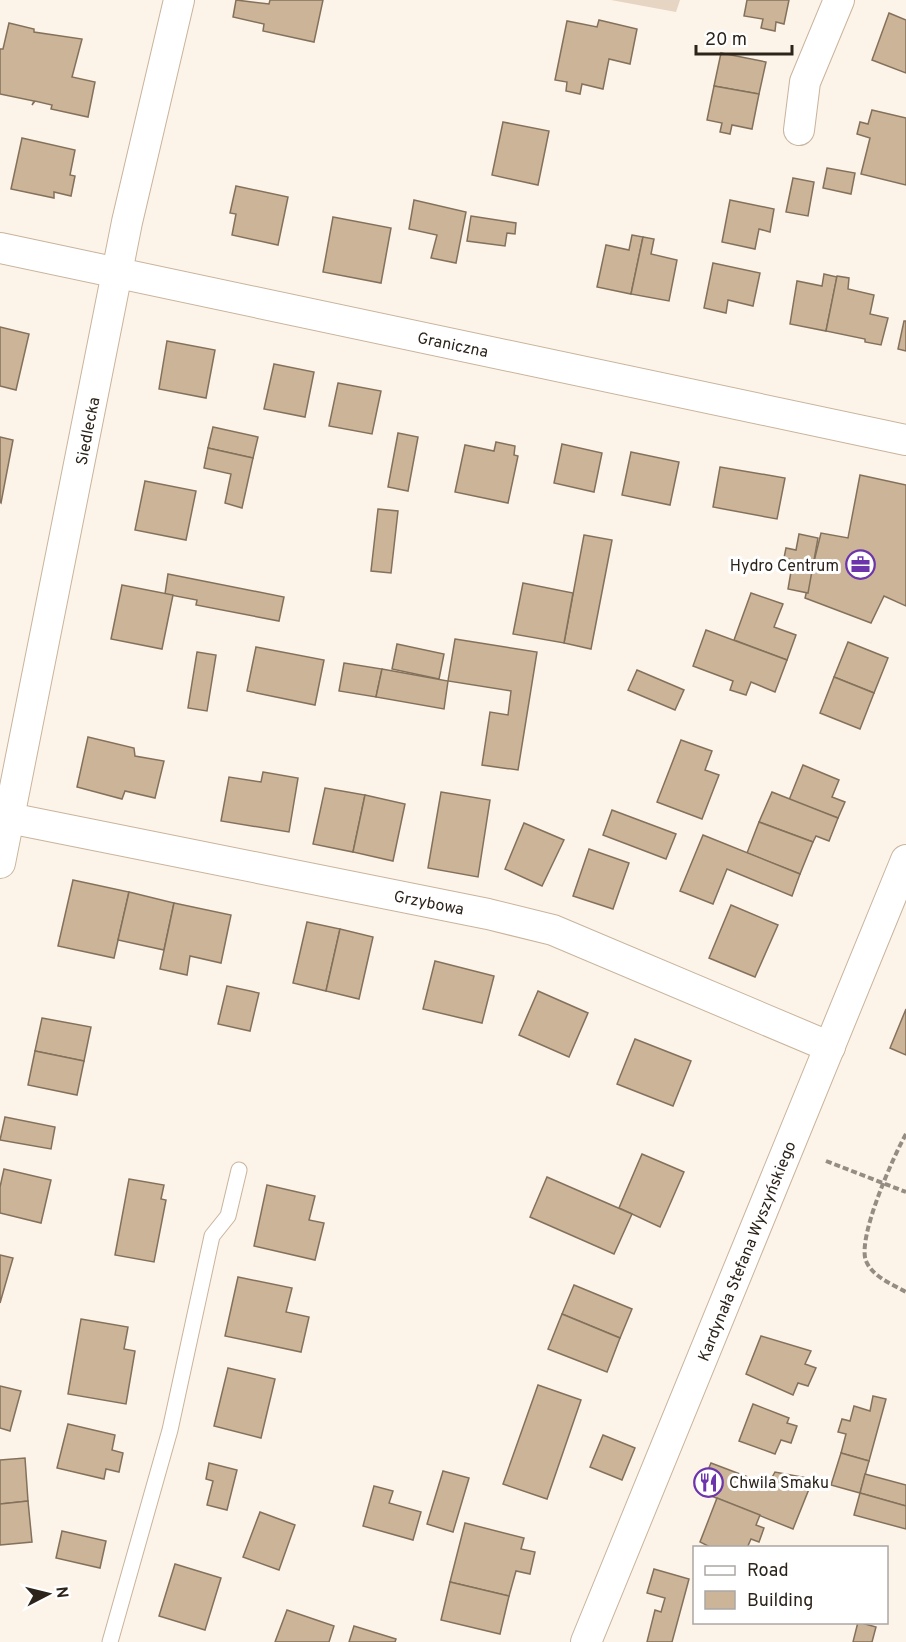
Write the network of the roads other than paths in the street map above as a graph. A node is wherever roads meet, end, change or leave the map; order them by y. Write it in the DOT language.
graph roads {
  1 [pos="179,0"];
  2 [pos="839,0"];
  3 [pos="799,130"];
  4 [pos="0,248"];
  5 [pos="118,273"];
  6 [pos="906,440"];
  7 [pos="9,818"];
  8 [pos="906,860"];
  9 [pos="0,863"];
  10 [pos="830,1047"];
  11 [pos="239,1170"];
  12 [pos="110,1642"];
  13 [pos="586,1642"];
  1 -- 5 [label="street, Siedlecka"];
  2 -- 3 [label="street"];
  4 -- 5 [label="street, Graniczna"];
  5 -- 6 [label="street, Graniczna"];
  5 -- 7 [label="street, Siedlecka"];
  7 -- 9 [label="street, Siedlecka"];
  7 -- 10 [label="street, Grzybowa"];
  8 -- 10 [label="street, Kardynała Stefana Wyszyńskiego"];
  10 -- 13 [label="street, Kardynała Stefana Wyszyńskiego"];
  11 -- 12 [label="lane"];
}
